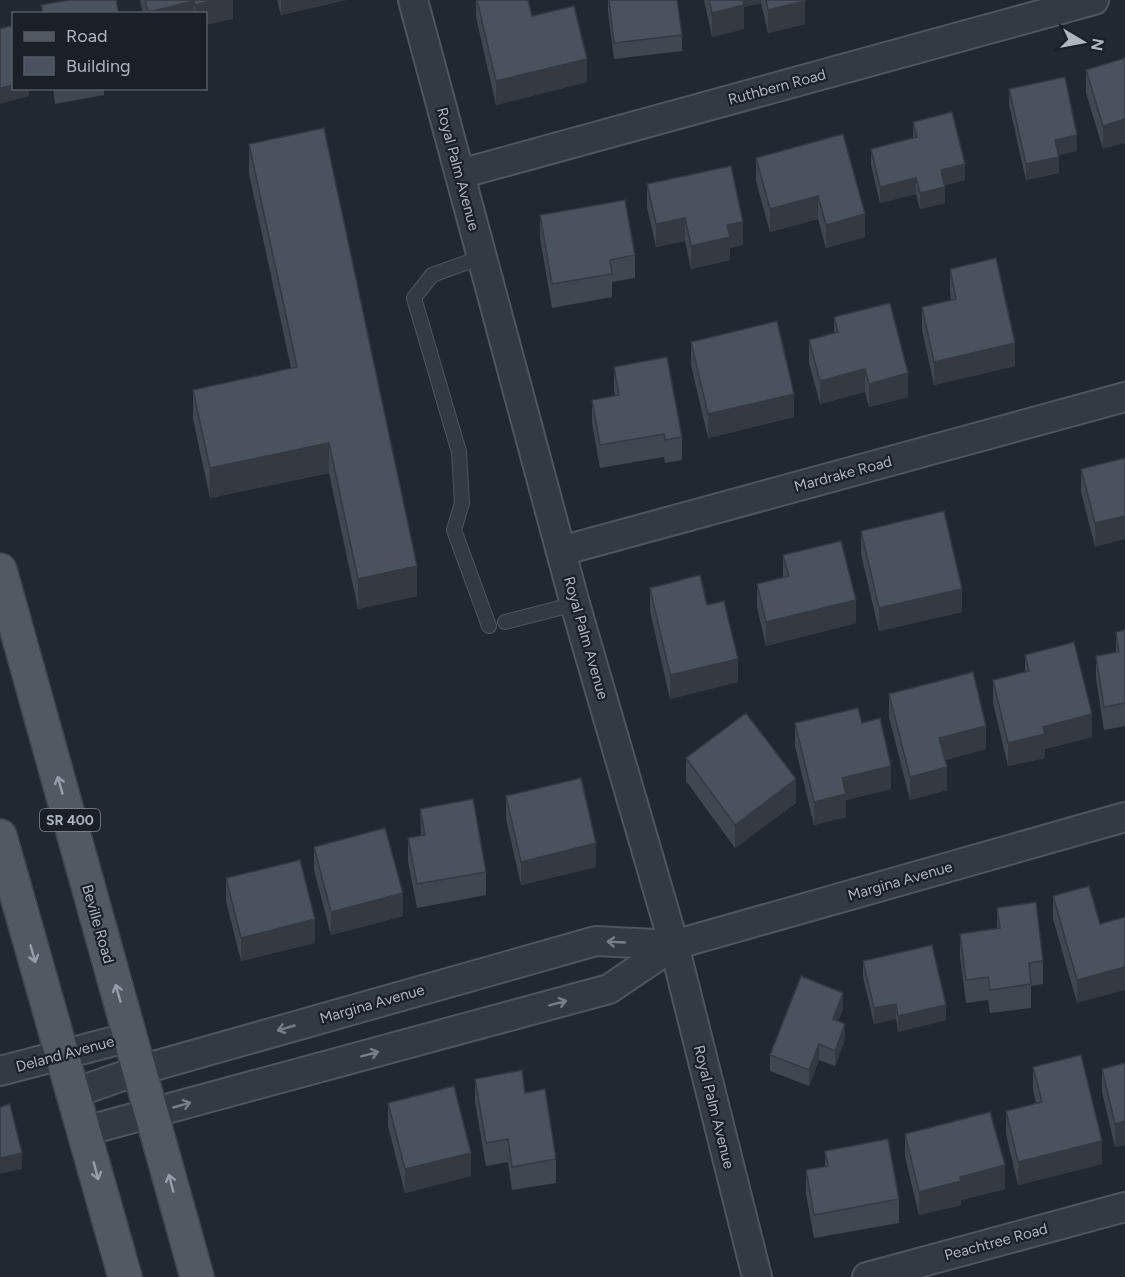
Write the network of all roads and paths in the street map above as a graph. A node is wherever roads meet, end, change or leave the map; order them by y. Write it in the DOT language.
graph roads {
  1 [pos="412,0"];
  2 [pos="1094,0"];
  3 [pos="460,174"];
  4 [pos="482,257"];
  5 [pos="1125,397"];
  6 [pos="561,551"];
  7 [pos="0,570"];
  8 [pos="575,604"];
  9 [pos="505,622"];
  10 [pos="489,626"];
  11 [pos="1125,817"];
  12 [pos="0,839"];
  13 [pos="674,945"];
  14 [pos="130,1037"];
  15 [pos="61,1054"];
  16 [pos="140,1070"];
  17 [pos="0,1071"];
  18 [pos="74,1093"];
  19 [pos="152,1113"];
  20 [pos="85,1131"];
  21 [pos="1125,1206"];
  22 [pos="125,1277"];
  23 [pos="197,1277"];
  24 [pos="757,1277"];
  25 [pos="867,1277"];
  1 -- 3 [label="street, Royal Palm Avenue"];
  2 -- 3 [label="street, Ruthbern Road"];
  3 -- 4 [label="street, Royal Palm Avenue"];
  4 -- 6 [label="street, Royal Palm Avenue"];
  4 -- 10 [label="lane"];
  5 -- 6 [label="street, Mardrake Road"];
  6 -- 8 [label="street, Royal Palm Avenue"];
  14 -- 7 [label="main road, Beville Road / SR 400, one-way"];
  8 -- 9 [label="lane"];
  8 -- 13 [label="street, Royal Palm Avenue"];
  11 -- 13 [label="street, Margina Avenue"];
  12 -- 15 [label="main road, one-way"];
  13 -- 16 [label="street, Margina Avenue, one-way"];
  19 -- 13 [label="street, Margina Avenue, one-way"];
  13 -- 24 [label="street, Royal Palm Avenue"];
  14 -- 15 [label="street, Deland Avenue"];
  14 -- 16 [label="main road, Beville Road / SR 400"];
  15 -- 17 [label="street, Deland Avenue"];
  15 -- 18 [label="main road"];
  16 -- 18 [label="street, Margina Avenue"];
  16 -- 19 [label="main road, Beville Road / SR 400"];
  18 -- 20 [label="main road"];
  19 -- 20 [label="street, Margina Avenue"];
  23 -- 19 [label="main road, Beville Road / SR 400, one-way"];
  20 -- 22 [label="main road, one-way"];
  21 -- 25 [label="street, Peachtree Road"];
}
